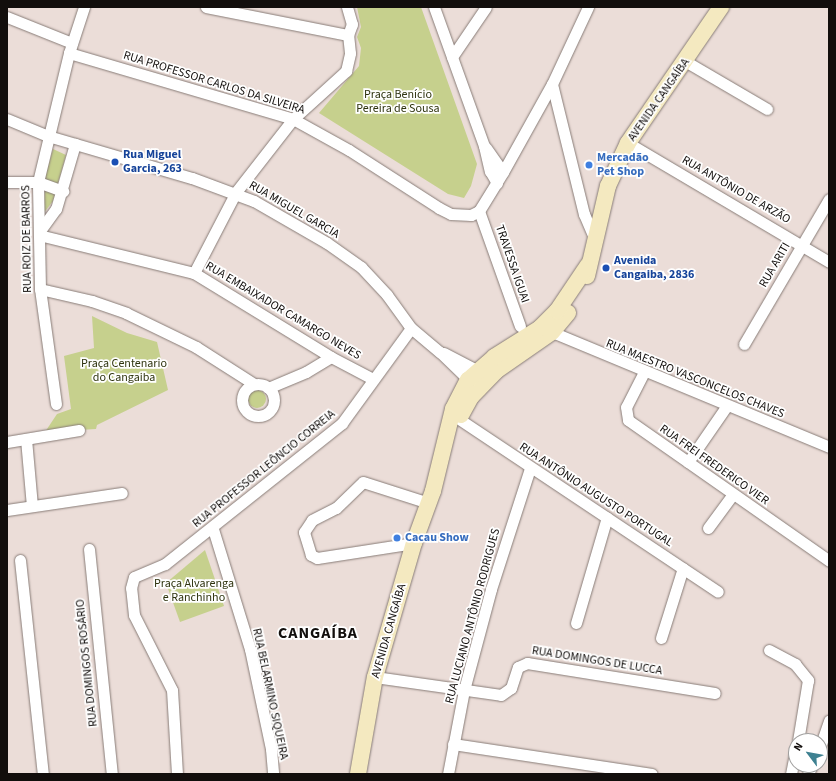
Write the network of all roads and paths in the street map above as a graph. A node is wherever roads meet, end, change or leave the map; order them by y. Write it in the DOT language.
graph roads {
  1 [pos="84,7"];
  2 [pos="206,7"];
  3 [pos="347,7"];
  4 [pos="434,7"];
  5 [pos="486,7"];
  6 [pos="588,7"];
  7 [pos="721,7"];
  8 [pos="730,7"];
  9 [pos="7,17"];
  10 [pos="708,29"];
  11 [pos="348,35"];
  12 [pos="71,48"];
  13 [pos="452,56"];
  14 [pos="685,62"];
  15 [pos="552,84"];
  16 [pos="767,109"];
  17 [pos="7,119"];
  18 [pos="293,119"];
  19 [pos="48,136"];
  20 [pos="628,143"];
  21 [pos="75,144"];
  22 [pos="484,146"];
  23 [pos="503,172"];
  24 [pos="7,182"];
  25 [pos="38,182"];
  26 [pos="497,183"];
  27 [pos="63,191"];
  28 [pos="236,192"];
  29 [pos="829,199"];
  30 [pos="479,211"];
  31 [pos="39,233"];
  32 [pos="594,238"];
  33 [pos="802,244"];
  34 [pos="829,262"];
  35 [pos="588,265"];
  36 [pos="194,273"];
  37 [pos="40,289"];
  38 [pos="520,326"];
  39 [pos="411,328"];
  40 [pos="552,332"];
  41 [pos="744,344"];
  42 [pos="440,352"];
  43 [pos="331,357"];
  44 [pos="644,372"];
  45 [pos="373,379"];
  46 [pos="479,379"];
  47 [pos="254,384"];
  48 [pos="268,388"];
  49 [pos="56,404"];
  50 [pos="726,407"];
  51 [pos="459,419"];
  52 [pos="79,430"];
  53 [pos="26,439"];
  54 [pos="7,442"];
  55 [pos="829,447"];
  56 [pos="688,462"];
  57 [pos="530,468"];
  58 [pos="122,493"];
  59 [pos="733,494"];
  60 [pos="431,497"];
  61 [pos="32,506"];
  62 [pos="7,510"];
  63 [pos="607,517"];
  64 [pos="708,528"];
  65 [pos="213,529"];
  66 [pos="414,543"];
  67 [pos="89,549"];
  68 [pos="20,560"];
  69 [pos="829,561"];
  70 [pos="683,568"];
  71 [pos="718,592"];
  72 [pos="576,623"];
  73 [pos="661,638"];
  74 [pos="769,650"];
  75 [pos="375,677"];
  76 [pos="464,690"];
  77 [pos="715,693"];
  78 [pos="829,721"];
  79 [pos="799,733"];
  80 [pos="825,733"];
  81 [pos="453,744"];
  82 [pos="43,774"];
  83 [pos="112,774"];
  84 [pos="177,774"];
  85 [pos="273,774"];
  86 [pos="358,774"];
  87 [pos="448,774"];
  88 [pos="652,774"];
  1 -- 12 [label="street, RUA ROIZ DE BARROS"];
  2 -- 11 [label="street"];
  3 -- 11 [label="street"];
  4 -- 13 [label="street"];
  5 -- 13 [label="street"];
  6 -- 15 [label="street"];
  7 -- 10 [label="main road, AVENIDA CANGAÍBA"];
  8 -- 10 [label="main road, AVENIDA CANGAÍBA"];
  9 -- 12 [label="street, RUA PROFESSOR CARLOS DA SILVEIRA"];
  10 -- 14 [label="main road, AVENIDA CANGAÍBA"];
  11 -- 18 [label="street"];
  12 -- 18 [label="street, RUA PROFESSOR CARLOS DA SILVEIRA"];
  12 -- 19 [label="street, RUA ROIZ DE BARROS"];
  13 -- 22 [label="street"];
  14 -- 16 [label="street"];
  14 -- 20 [label="main road, AVENIDA CANGAÍBA"];
  15 -- 23 [label="street"];
  15 -- 32 [label="street"];
  17 -- 19 [label="street, RUA MIGUEL GARCIA"];
  18 -- 28 [label="street"];
  18 -- 30 [label="street, RUA PROFESSOR CARLOS DA SILVEIRA"];
  19 -- 21 [label="street, RUA MIGUEL GARCIA"];
  19 -- 25 [label="street, RUA ROIZ DE BARROS"];
  20 -- 32 [label="main road, AVENIDA CANGAÍBA"];
  20 -- 33 [label="street, RUA ANTÔNIO DE ARZÃO"];
  21 -- 27 [label="street"];
  21 -- 28 [label="street, RUA MIGUEL GARCIA"];
  22 -- 23 [label="street"];
  22 -- 26 [label="street"];
  23 -- 26 [label="street"];
  24 -- 25 [label="street"];
  25 -- 27 [label="street"];
  25 -- 31 [label="street, RUA ROIZ DE BARROS"];
  26 -- 30 [label="street"];
  27 -- 31 [label="street"];
  28 -- 36 [label="street"];
  28 -- 39 [label="street, RUA MIGUEL GARCIA"];
  29 -- 33 [label="street, RUA ARITI"];
  30 -- 38 [label="street, TRAVESSA IGUAI"];
  31 -- 36 [label="street, RUA EMBAIXADOR CAMARGO NEVES"];
  31 -- 37 [label="street, RUA ROIZ DE BARROS"];
  32 -- 35 [label="main road, AVENIDA CANGAÍBA"];
  33 -- 34 [label="street, RUA ANTÔNIO DE ARZÃO"];
  33 -- 41 [label="street, RUA ARITI"];
  35 -- 40 [label="main road, AVENIDA CANGAÍBA"];
  35 -- 46 [label="main road, AVENIDA CANGAÍBA"];
  36 -- 43 [label="street, RUA EMBAIXADOR CAMARGO NEVES"];
  37 -- 47 [label="street"];
  37 -- 49 [label="street, RUA ROIZ DE BARROS"];
  39 -- 42 [label="street, RUA MIGUEL GARCIA"];
  39 -- 45 [label="street, RUA PROFESSOR LEÔNCIO CORREIA"];
  40 -- 44 [label="street, RUA MAESTRO VASCONCELOS CHAVES"];
  40 -- 46 [label="main road, AVENIDA CANGAÍBA"];
  42 -- 46 [label="street, RUA MIGUEL GARCIA"];
  42 -- 46 [label="street, RUA MIGUEL GARCIA"];
  43 -- 45 [label="street, RUA EMBAIXADOR CAMARGO NEVES"];
  43 -- 48 [label="street"];
  44 -- 50 [label="street, RUA MAESTRO VASCONCELOS CHAVES"];
  44 -- 56 [label="street, RUA FREI FREDERICO VIER"];
  45 -- 65 [label="street, RUA PROFESSOR LEÔNCIO CORREIA"];
  46 -- 51 [label="main road, AVENIDA CANGAÍBA"];
  46 -- 60 [label="main road, AVENIDA CANGAÍBA"];
  47 -- 48 [label="street"];
  47 -- 48 [label="street"];
  50 -- 55 [label="street, RUA MAESTRO VASCONCELOS CHAVES"];
  50 -- 56 [label="street"];
  51 -- 57 [label="street, RUA ANTÔNIO AUGUSTO PORTUGAL"];
  51 -- 60 [label="main road, AVENIDA CANGAÍBA"];
  52 -- 53 [label="street"];
  53 -- 54 [label="street"];
  53 -- 61 [label="street"];
  56 -- 59 [label="street, RUA FREI FREDERICO VIER"];
  57 -- 63 [label="street, RUA ANTÔNIO AUGUSTO PORTUGAL"];
  57 -- 76 [label="street, RUA LUCIANO ANTÔNIO RODRIGUES"];
  58 -- 61 [label="street"];
  59 -- 64 [label="street"];
  59 -- 69 [label="street, RUA FREI FREDERICO VIER"];
  60 -- 66 [label="main road, AVENIDA CANGAÍBA"];
  60 -- 66 [label="street"];
  61 -- 62 [label="street"];
  63 -- 70 [label="street, RUA ANTÔNIO AUGUSTO PORTUGAL"];
  63 -- 72 [label="street"];
  65 -- 84 [label="street, RUA PROFESSOR LEÔNCIO CORREIA"];
  65 -- 85 [label="street, RUA BELARMINO SIQUEIRA"];
  66 -- 75 [label="main road, AVENIDA CANGAÍBA"];
  67 -- 83 [label="street, RUA DOMINGOS ROSÁRIO"];
  68 -- 82 [label="street"];
  70 -- 71 [label="street, RUA ANTÔNIO AUGUSTO PORTUGAL"];
  70 -- 73 [label="street"];
  74 -- 79 [label="street"];
  75 -- 76 [label="street, RUA DOMINGOS DE LUCCA"];
  75 -- 86 [label="main road, AVENIDA CANGAÍBA"];
  76 -- 77 [label="street, RUA DOMINGOS DE LUCCA"];
  76 -- 81 [label="street, RUA LUCIANO ANTÔNIO RODRIGUES"];
  78 -- 80 [label="street"];
  81 -- 87 [label="street, RUA LUCIANO ANTÔNIO RODRIGUES"];
  81 -- 88 [label="street"];
}
